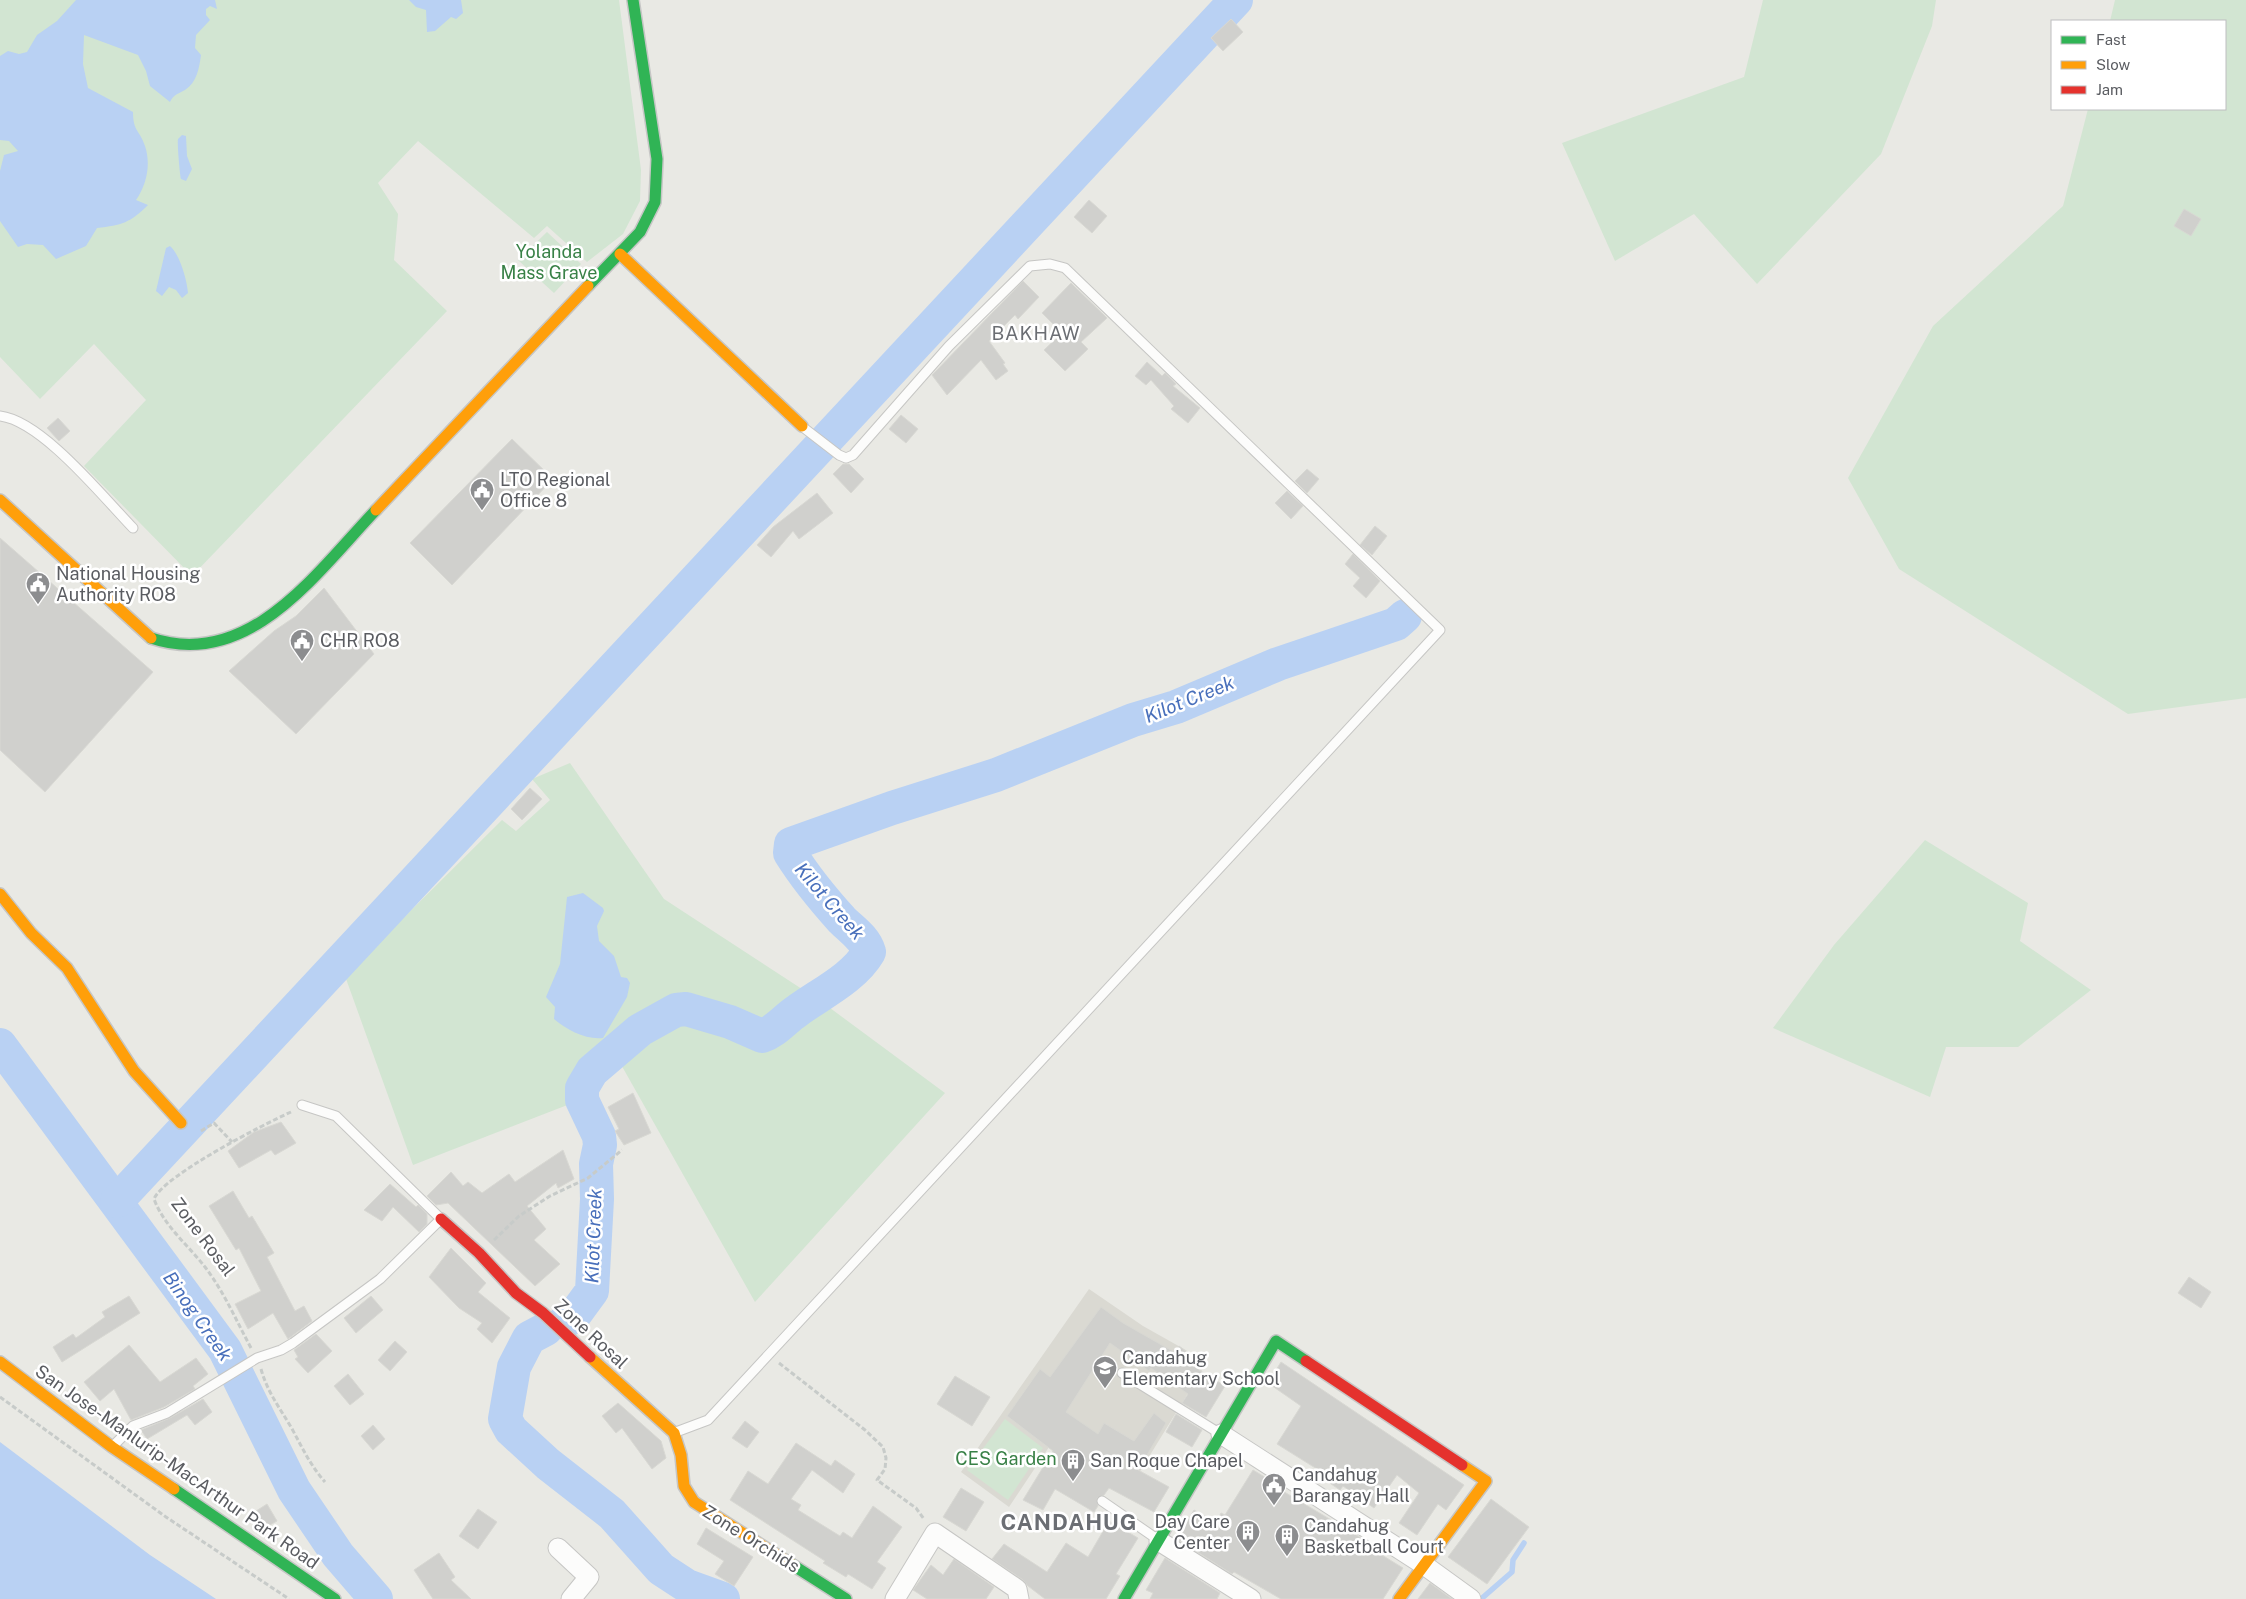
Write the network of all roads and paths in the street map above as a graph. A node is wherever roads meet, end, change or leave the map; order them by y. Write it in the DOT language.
graph roads {
  1 [pos="633,0"];
  2 [pos="620,254"];
  3 [pos="0,416"];
  4 [pos="802,426"];
  5 [pos="0,500"];
  6 [pos="133,528"];
  7 [pos="0,894"];
  8 [pos="302,1105"];
  9 [pos="181,1123"];
  10 [pos="196,1135"];
  11 [pos="232,1142"];
  12 [pos="622,1150"];
  13 [pos="441,1219"];
  14 [pos="479,1253"];
  15 [pos="769,1354"];
  16 [pos="257,1358"];
  17 [pos="0,1362"];
  18 [pos="1122,1373"];
  19 [pos="0,1396"];
  20 [pos="674,1433"];
  21 [pos="1221,1434"];
  22 [pos="112,1446"];
  23 [pos="325,1482"];
  24 [pos="1102,1501"];
  25 [pos="935,1533"];
  26 [pos="1159,1541"];
  27 [pos="558,1548"];
  28 [pos="1424,1565"];
  29 [pos="289,1599"];
  30 [pos="335,1599"];
  31 [pos="571,1599"];
  32 [pos="846,1599"];
  33 [pos="895,1599"];
  34 [pos="1019,1599"];
  35 [pos="1124,1599"];
  36 [pos="1251,1599"];
  37 [pos="1399,1599"];
  38 [pos="1470,1599"];
  1 -- 2 [label="street"];
  2 -- 4 [label="street"];
  2 -- 5 [label="street"];
  3 -- 6 [label="lane"];
  4 -- 15 [label="lane"];
  7 -- 9 [label="street"];
  8 -- 11 [label="path, Zone Rosal"];
  8 -- 13 [label="lane, Zone Rosal"];
  10 -- 11 [label="path"];
  11 -- 16 [label="path, Zone Rosal"];
  12 -- 14 [label="path"];
  13 -- 14 [label="street, Zone Rosal"];
  13 -- 16 [label="lane"];
  14 -- 20 [label="street, Zone Rosal"];
  15 -- 20 [label="lane"];
  15 -- 25 [label="path"];
  16 -- 22 [label="lane"];
  16 -- 23 [label="path"];
  17 -- 22 [label="street, San Jose-Manlurip-MacArthur Park Road"];
  18 -- 21 [label="lane"];
  19 -- 29 [label="path"];
  20 -- 32 [label="street, Zone Orchids"];
  21 -- 26 [label="street"];
  21 -- 28 [label="street"];
  21 -- 28 [label="street"];
  22 -- 30 [label="street, San Jose-Manlurip-MacArthur Park Road"];
  24 -- 26 [label="lane"];
  25 -- 33 [label="street"];
  25 -- 34 [label="street"];
  26 -- 35 [label="street"];
  26 -- 36 [label="street"];
  27 -- 31 [label="street"];
  28 -- 37 [label="street"];
  28 -- 38 [label="street"];
}
